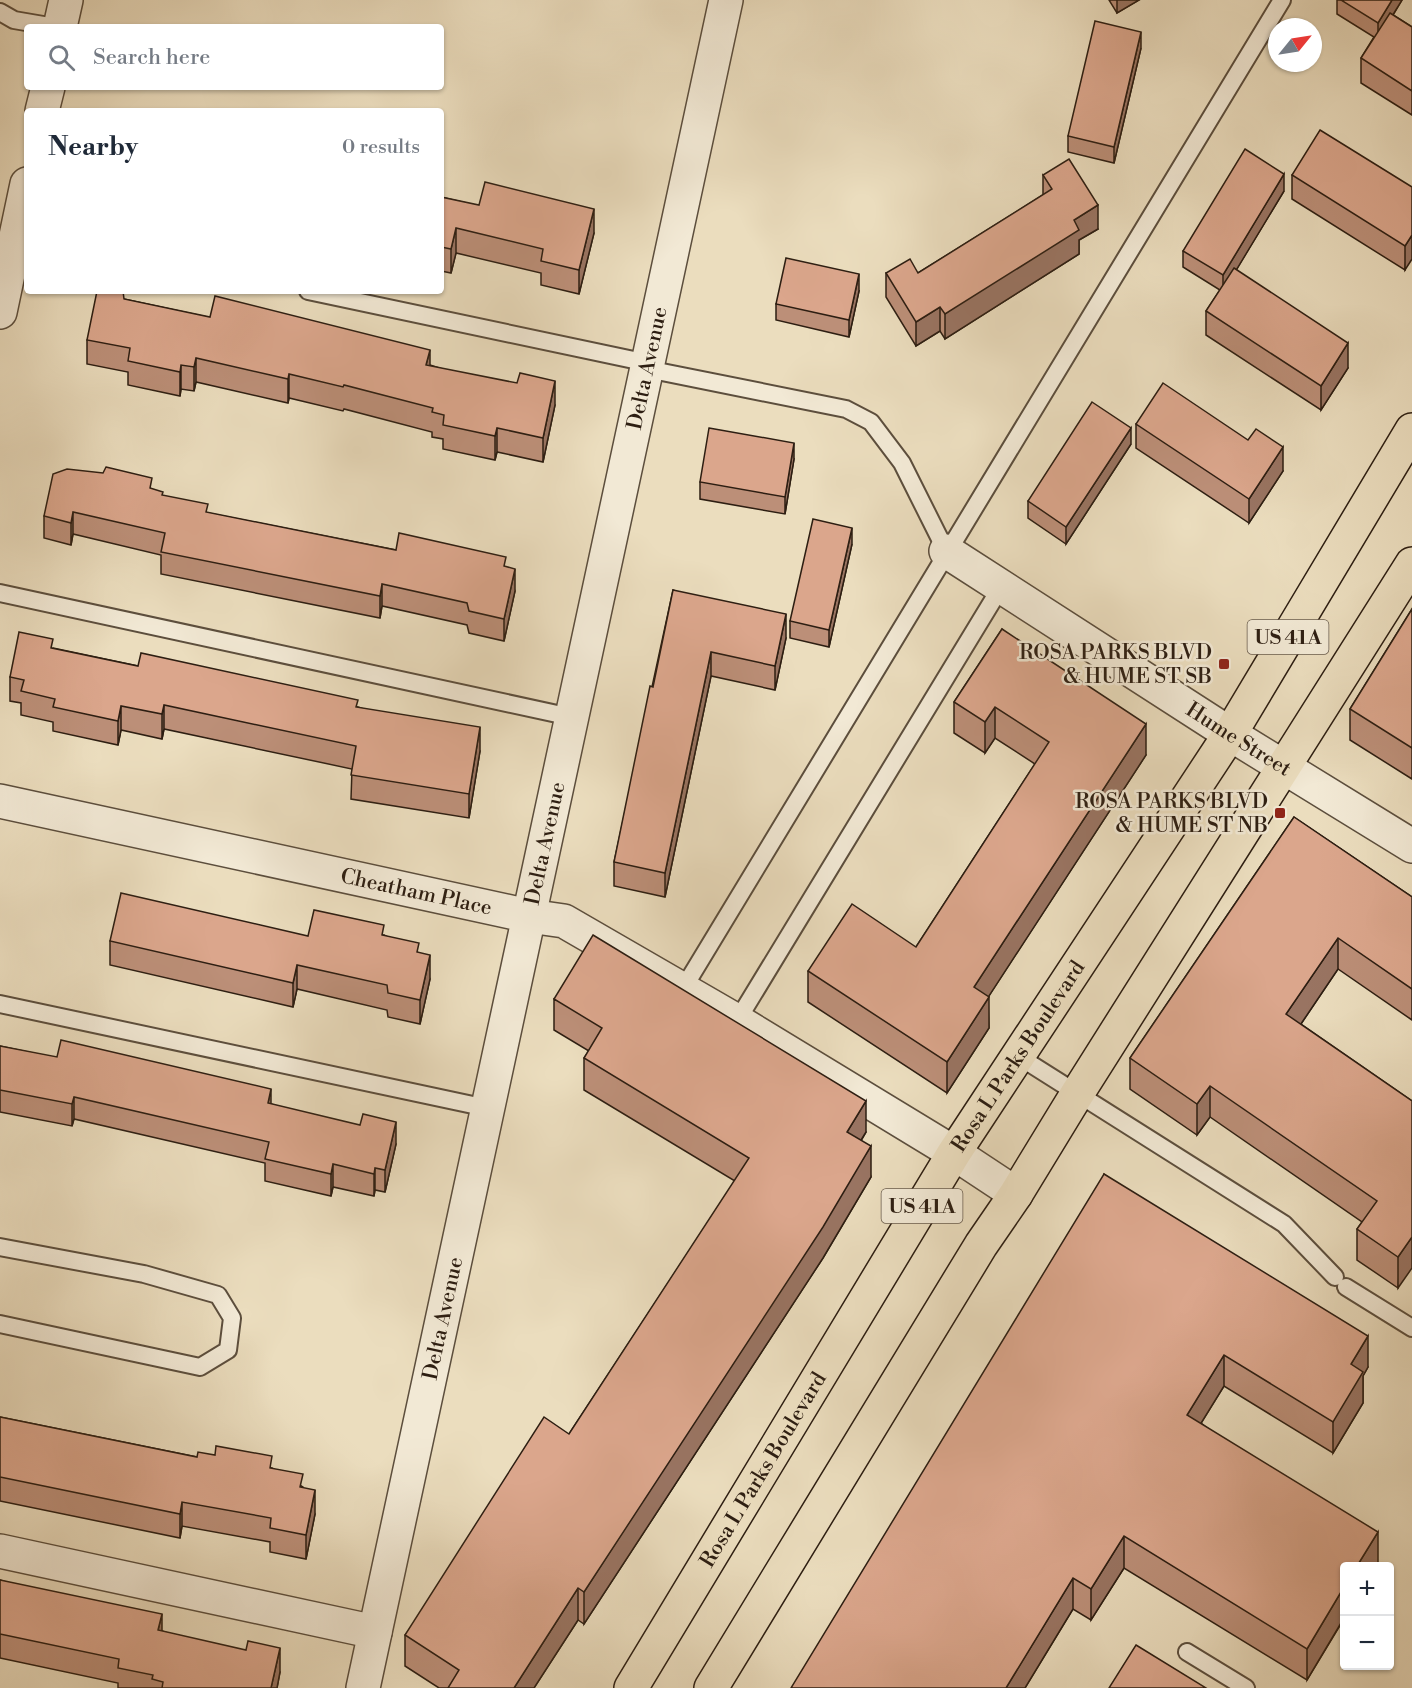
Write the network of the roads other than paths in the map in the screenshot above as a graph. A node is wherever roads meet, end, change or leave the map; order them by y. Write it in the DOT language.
graph roads {
  1 [pos="66,0"];
  2 [pos="726,0"];
  3 [pos="1282,0"];
  4 [pos="0,12"];
  5 [pos="37,24"];
  6 [pos="61,24"];
  7 [pos="47,90"];
  8 [pos="43,108"];
  9 [pos="24,212"];
  10 [pos="22,230"];
  11 [pos="322,294"];
  12 [pos="0,312"];
  13 [pos="647,366"];
  14 [pos="1412,430"];
  15 [pos="946,551"];
  16 [pos="1412,564"];
  17 [pos="1001,587"];
  18 [pos="0,593"];
  19 [pos="571,717"];
  20 [pos="1230,734"];
  21 [pos="1284,767"];
  22 [pos="0,801"];
  23 [pos="1412,846"];
  24 [pos="529,916"];
  25 [pos="683,989"];
  26 [pos="0,1004"];
  27 [pos="737,1021"];
  28 [pos="1018,1056"];
  29 [pos="1077,1094"];
  30 [pos="488,1108"];
  31 [pos="954,1153"];
  32 [pos="1016,1194"];
  33 [pos="0,1247"];
  34 [pos="0,1324"];
  35 [pos="1412,1328"];
  36 [pos="0,1551"];
  37 [pos="375,1632"];
  38 [pos="1187,1652"];
  39 [pos="363,1688"];
  40 [pos="631,1688"];
  41 [pos="711,1688"];
  42 [pos="1246,1688"];
  1 -- 6 [label="street"];
  2 -- 13 [label="street, Delta Avenue"];
  3 -- 15 [label="lane"];
  4 -- 5 [label="lane"];
  7 -- 8 [label="street"];
  9 -- 10 [label="street"];
  10 -- 12 [label="street"];
  11 -- 13 [label="lane"];
  13 -- 15 [label="lane"];
  13 -- 19 [label="street, Delta Avenue"];
  14 -- 20 [label="main road, Rosa L Parks Boulevard / US 41A"];
  15 -- 17 [label="street, Hume Street"];
  15 -- 25 [label="lane"];
  16 -- 21 [label="main road, US 41A"];
  17 -- 20 [label="street, Hume Street"];
  17 -- 27 [label="lane"];
  18 -- 19 [label="lane"];
  19 -- 24 [label="street, Delta Avenue"];
  20 -- 21 [label="street, Hume Street"];
  20 -- 28 [label="main road, Rosa L Parks Boulevard / US 41A"];
  21 -- 23 [label="street, Hume Street"];
  21 -- 29 [label="main road, US 41A"];
  22 -- 24 [label="street, Cheatham Place"];
  24 -- 25 [label="street, Cheatham Place"];
  24 -- 30 [label="street, Delta Avenue"];
  25 -- 27 [label="street, Cheatham Place"];
  26 -- 30 [label="lane"];
  27 -- 31 [label="street, Cheatham Place"];
  28 -- 29 [label="lane"];
  28 -- 31 [label="main road, Rosa L Parks Boulevard / US 41A"];
  29 -- 32 [label="main road, US 41A"];
  29 -- 35 [label="lane"];
  30 -- 37 [label="street, Delta Avenue"];
  31 -- 32 [label="street, Cheatham Place"];
  31 -- 40 [label="main road, Rosa L Parks Boulevard / US 41A"];
  32 -- 41 [label="main road, US 41A"];
  33 -- 34 [label="lane"];
  36 -- 37 [label="street"];
  37 -- 39 [label="street, Delta Avenue"];
  38 -- 42 [label="lane"];
}
